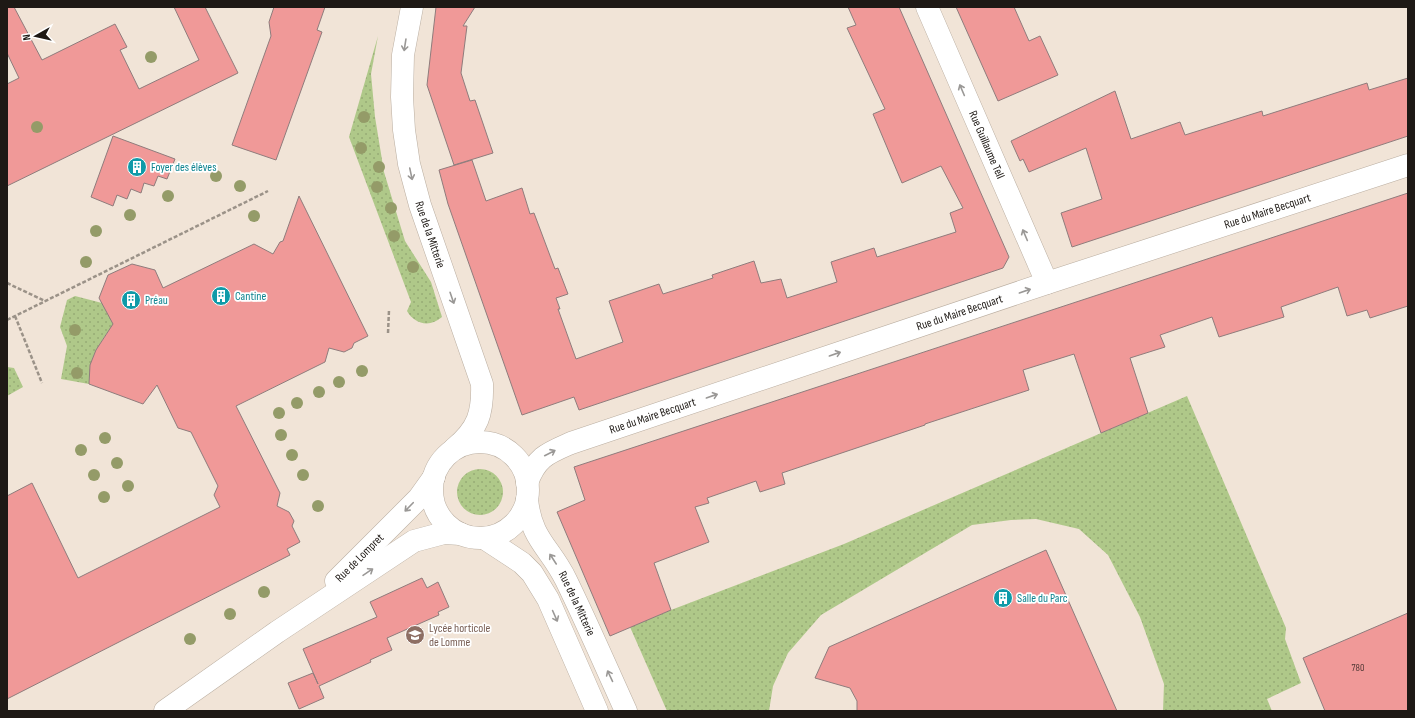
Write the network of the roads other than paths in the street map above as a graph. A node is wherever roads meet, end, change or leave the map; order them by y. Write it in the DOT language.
graph roads {
  1 [pos="412,7"];
  2 [pos="927,7"];
  3 [pos="1408,164"];
  4 [pos="1046,283"];
  5 [pos="455,448"];
  6 [pos="434,477"];
  7 [pos="527,491"];
  8 [pos="461,534"];
  9 [pos="484,538"];
  10 [pos="277,632"];
  11 [pos="165,711"];
  12 [pos="597,711"];
  13 [pos="626,711"];
  1 -- 5 [label="street, Rue de la Mitterie, one-way"];
  4 -- 2 [label="street, Rue Guillaume Tell, one-way"];
  3 -- 4 [label="street, Rue du Maire Becquart"];
  7 -- 4 [label="street, Rue du Maire Becquart, one-way"];
  5 -- 6 [label="street"];
  5 -- 7 [label="street"];
  6 -- 8 [label="street"];
  6 -- 10 [label="street, Rue de Lompret, one-way"];
  7 -- 9 [label="street"];
  13 -- 7 [label="street, Rue de la Mitterie, one-way"];
  8 -- 9 [label="street"];
  10 -- 8 [label="street, Rue de Lompret, one-way"];
  9 -- 12 [label="street, Rue de la Mitterie, one-way"];
  10 -- 11 [label="street, Rue de Lompret"];
}
